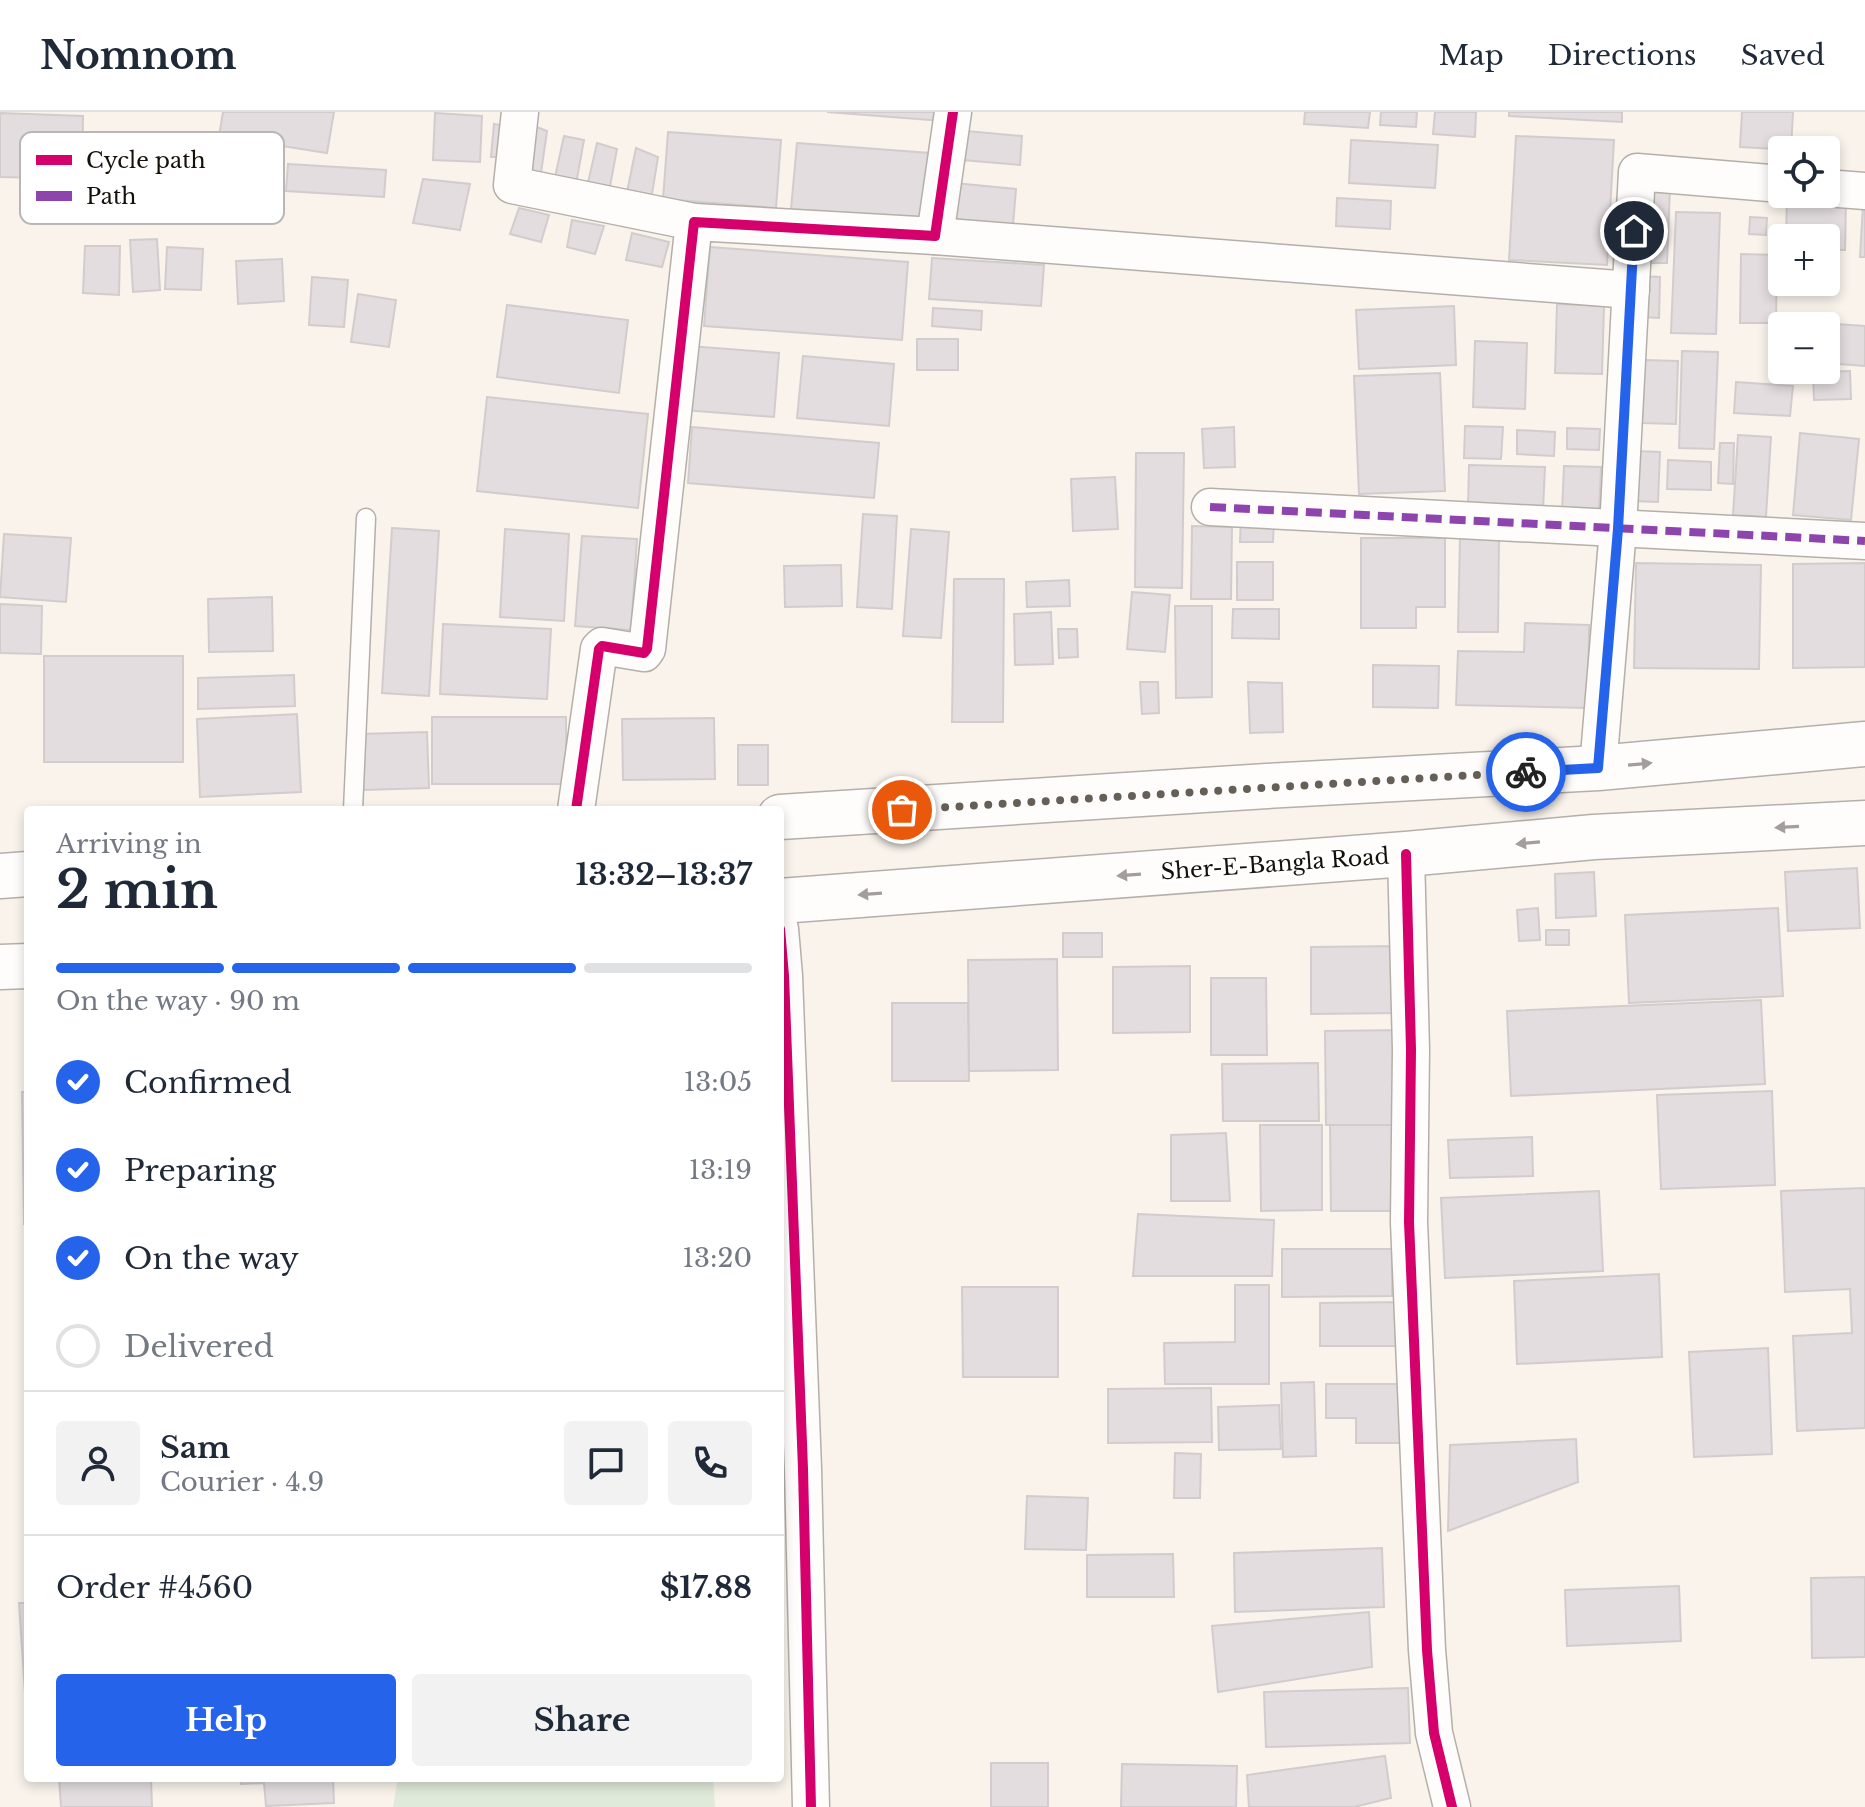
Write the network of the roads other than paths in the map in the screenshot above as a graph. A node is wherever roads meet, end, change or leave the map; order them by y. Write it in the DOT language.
graph roads {
  1 [pos="520,112"];
  2 [pos="953,112"];
  3 [pos="1768,183"];
  4 [pos="1840,189"];
  5 [pos="1865,191"];
  6 [pos="694,222"];
  7 [pos="935,236"];
  8 [pos="1631,290"];
  9 [pos="1210,507"];
  10 [pos="366,518"];
  11 [pos="1618,529"];
  12 [pos="1865,541"];
  13 [pos="1865,744"];
  14 [pos="1598,768"];
  15 [pos="353,806"];
  16 [pos="577,806"];
  17 [pos="784,817"];
  18 [pos="1865,823"];
  19 [pos="1406,854"];
  20 [pos="24,874"];
  21 [pos="0,876"];
  22 [pos="784,901"];
  23 [pos="24,966"];
  24 [pos="0,967"];
  25 [pos="784,976"];
  26 [pos="811,1807"];
  27 [pos="1452,1807"];
  1 -- 6 [label="street"];
  2 -- 7 [label="street"];
  3 -- 8 [label="street"];
  4 -- 5 [label="street"];
  6 -- 7 [label="street"];
  6 -- 16 [label="street"];
  7 -- 8 [label="street"];
  8 -- 11 [label="street"];
  9 -- 11 [label="street"];
  10 -- 15 [label="lane"];
  11 -- 12 [label="street"];
  11 -- 14 [label="street"];
  14 -- 13 [label="highway, one-way"];
  14 -- 17 [label="highway"];
  18 -- 19 [label="highway, Sher-E-Bangla Road, one-way"];
  19 -- 22 [label="highway, Sher-E-Bangla Road, one-way"];
  19 -- 27 [label="street"];
  20 -- 21 [label="highway"];
  23 -- 24 [label="highway"];
  25 -- 26 [label="street"];
}
